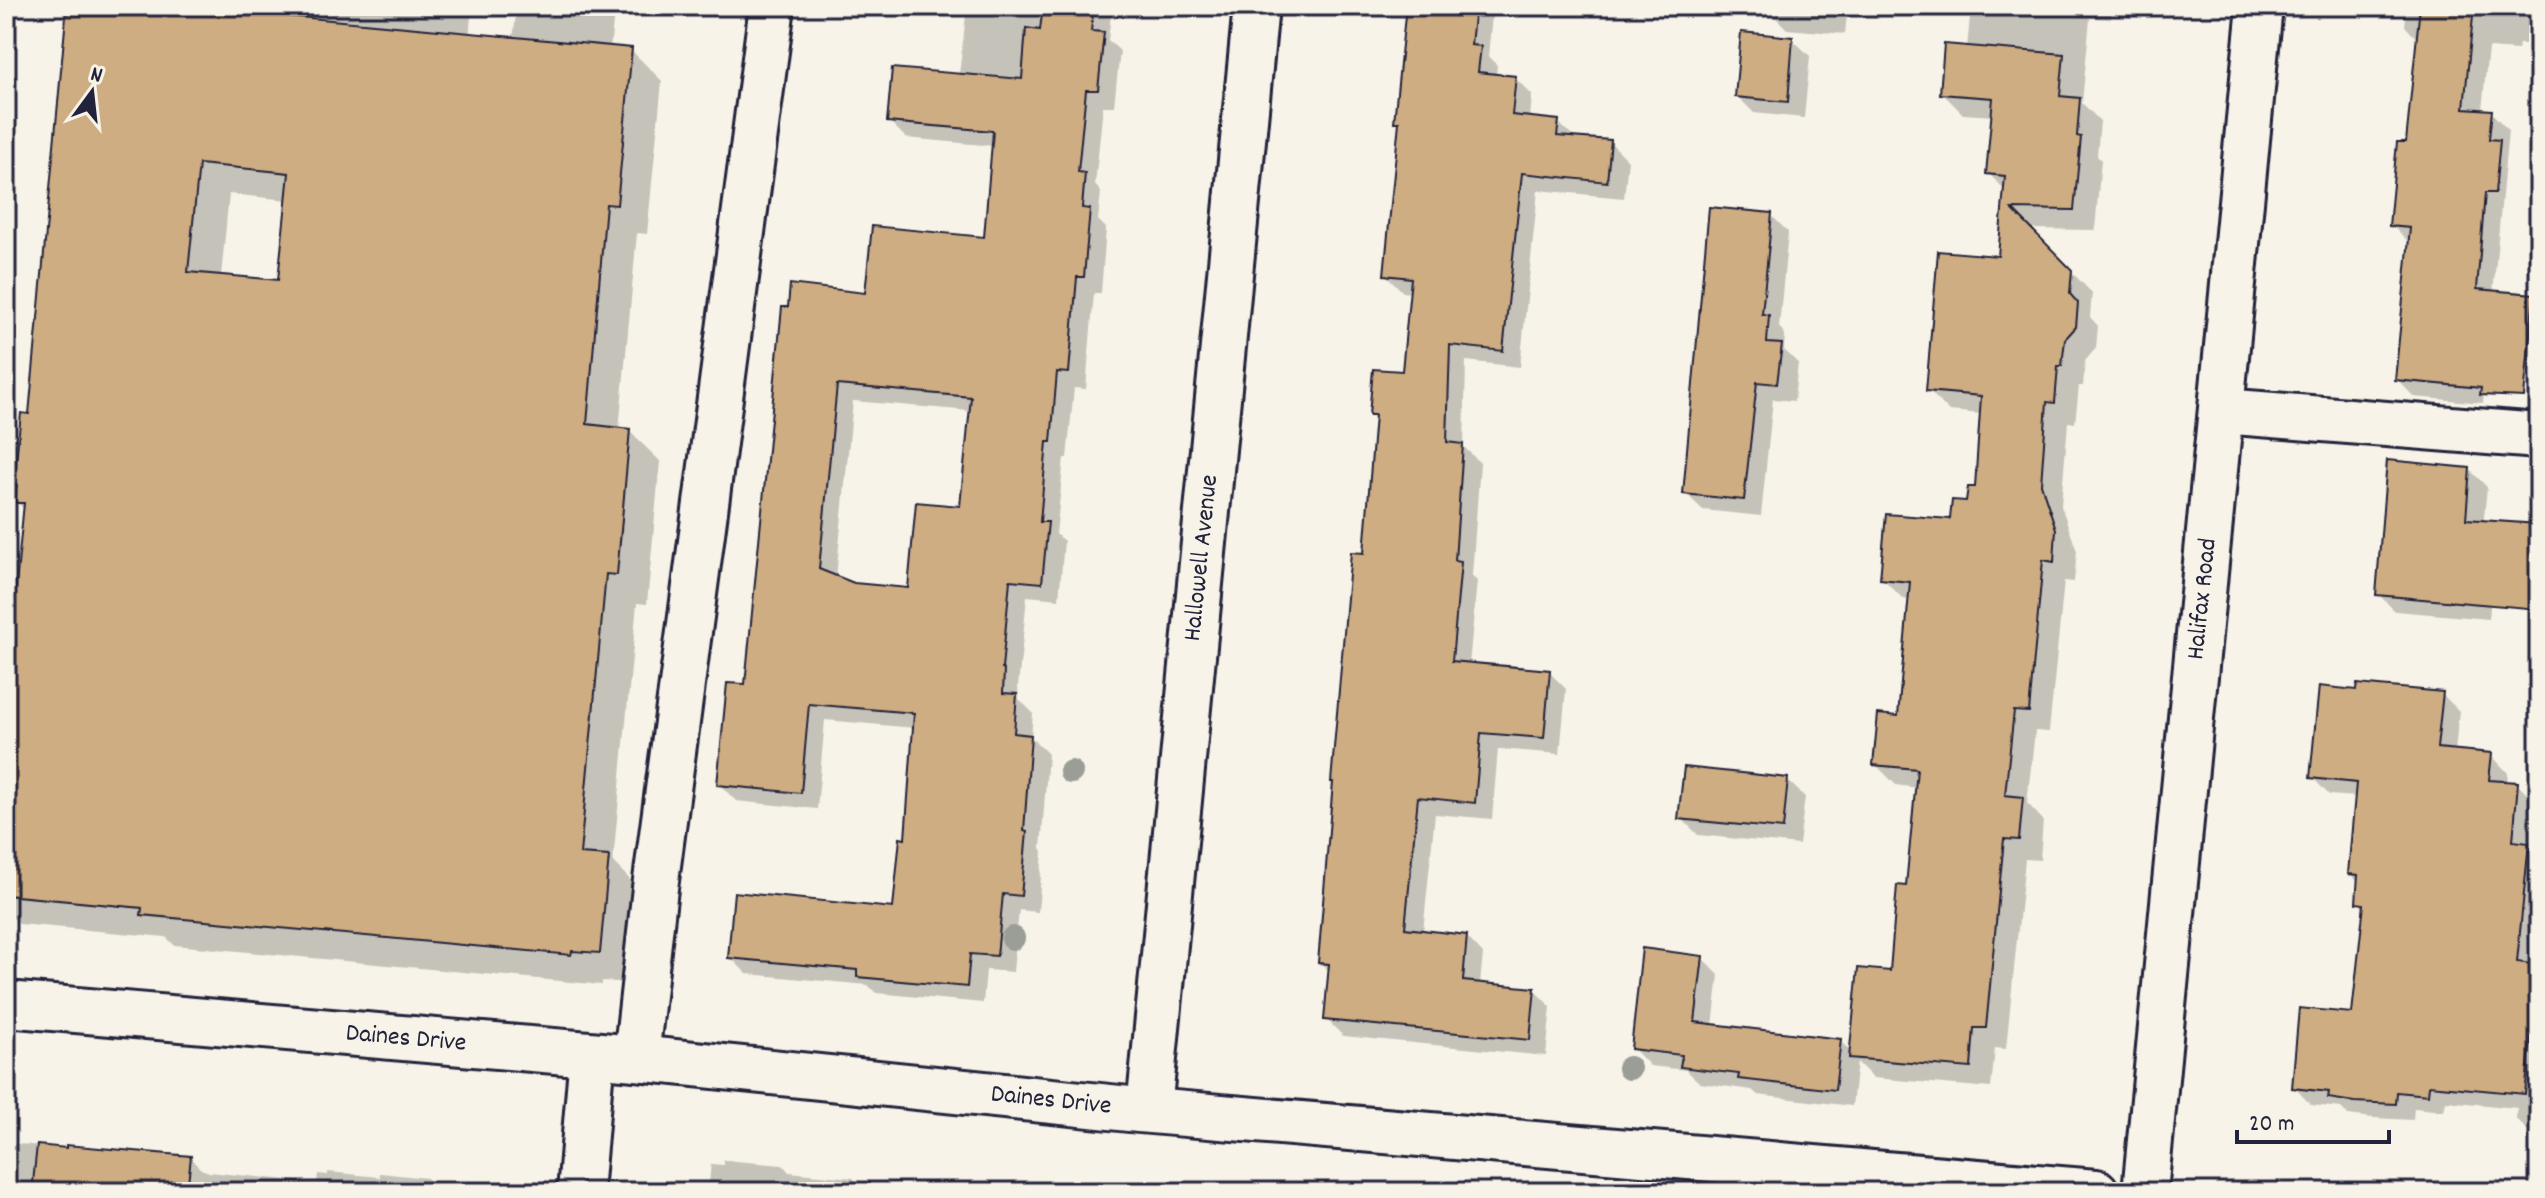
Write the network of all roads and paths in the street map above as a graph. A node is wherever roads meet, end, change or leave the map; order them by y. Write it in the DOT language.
graph roads {
  1 [pos="772,6"];
  2 [pos="1256,6"];
  3 [pos="2260,6"];
  4 [pos="2222,411"];
  5 [pos="2539,436"];
  6 [pos="6,1004"];
  7 [pos="592,1055"];
  8 [pos="636,1058"];
  9 [pos="1149,1110"];
  10 [pos="580,1192"];
  11 [pos="2096,1192"];
  12 [pos="2145,1192"];
  1 -- 8 [label="street"];
  2 -- 9 [label="street, Hallowell Avenue"];
  3 -- 4 [label="street, Halifax Road"];
  4 -- 5 [label="street"];
  4 -- 12 [label="street, Halifax Road"];
  6 -- 7 [label="street, Daines Drive"];
  7 -- 8 [label="street, Daines Drive"];
  7 -- 10 [label="street"];
  8 -- 9 [label="street, Daines Drive"];
  9 -- 11 [label="street, Daines Drive"];
}
